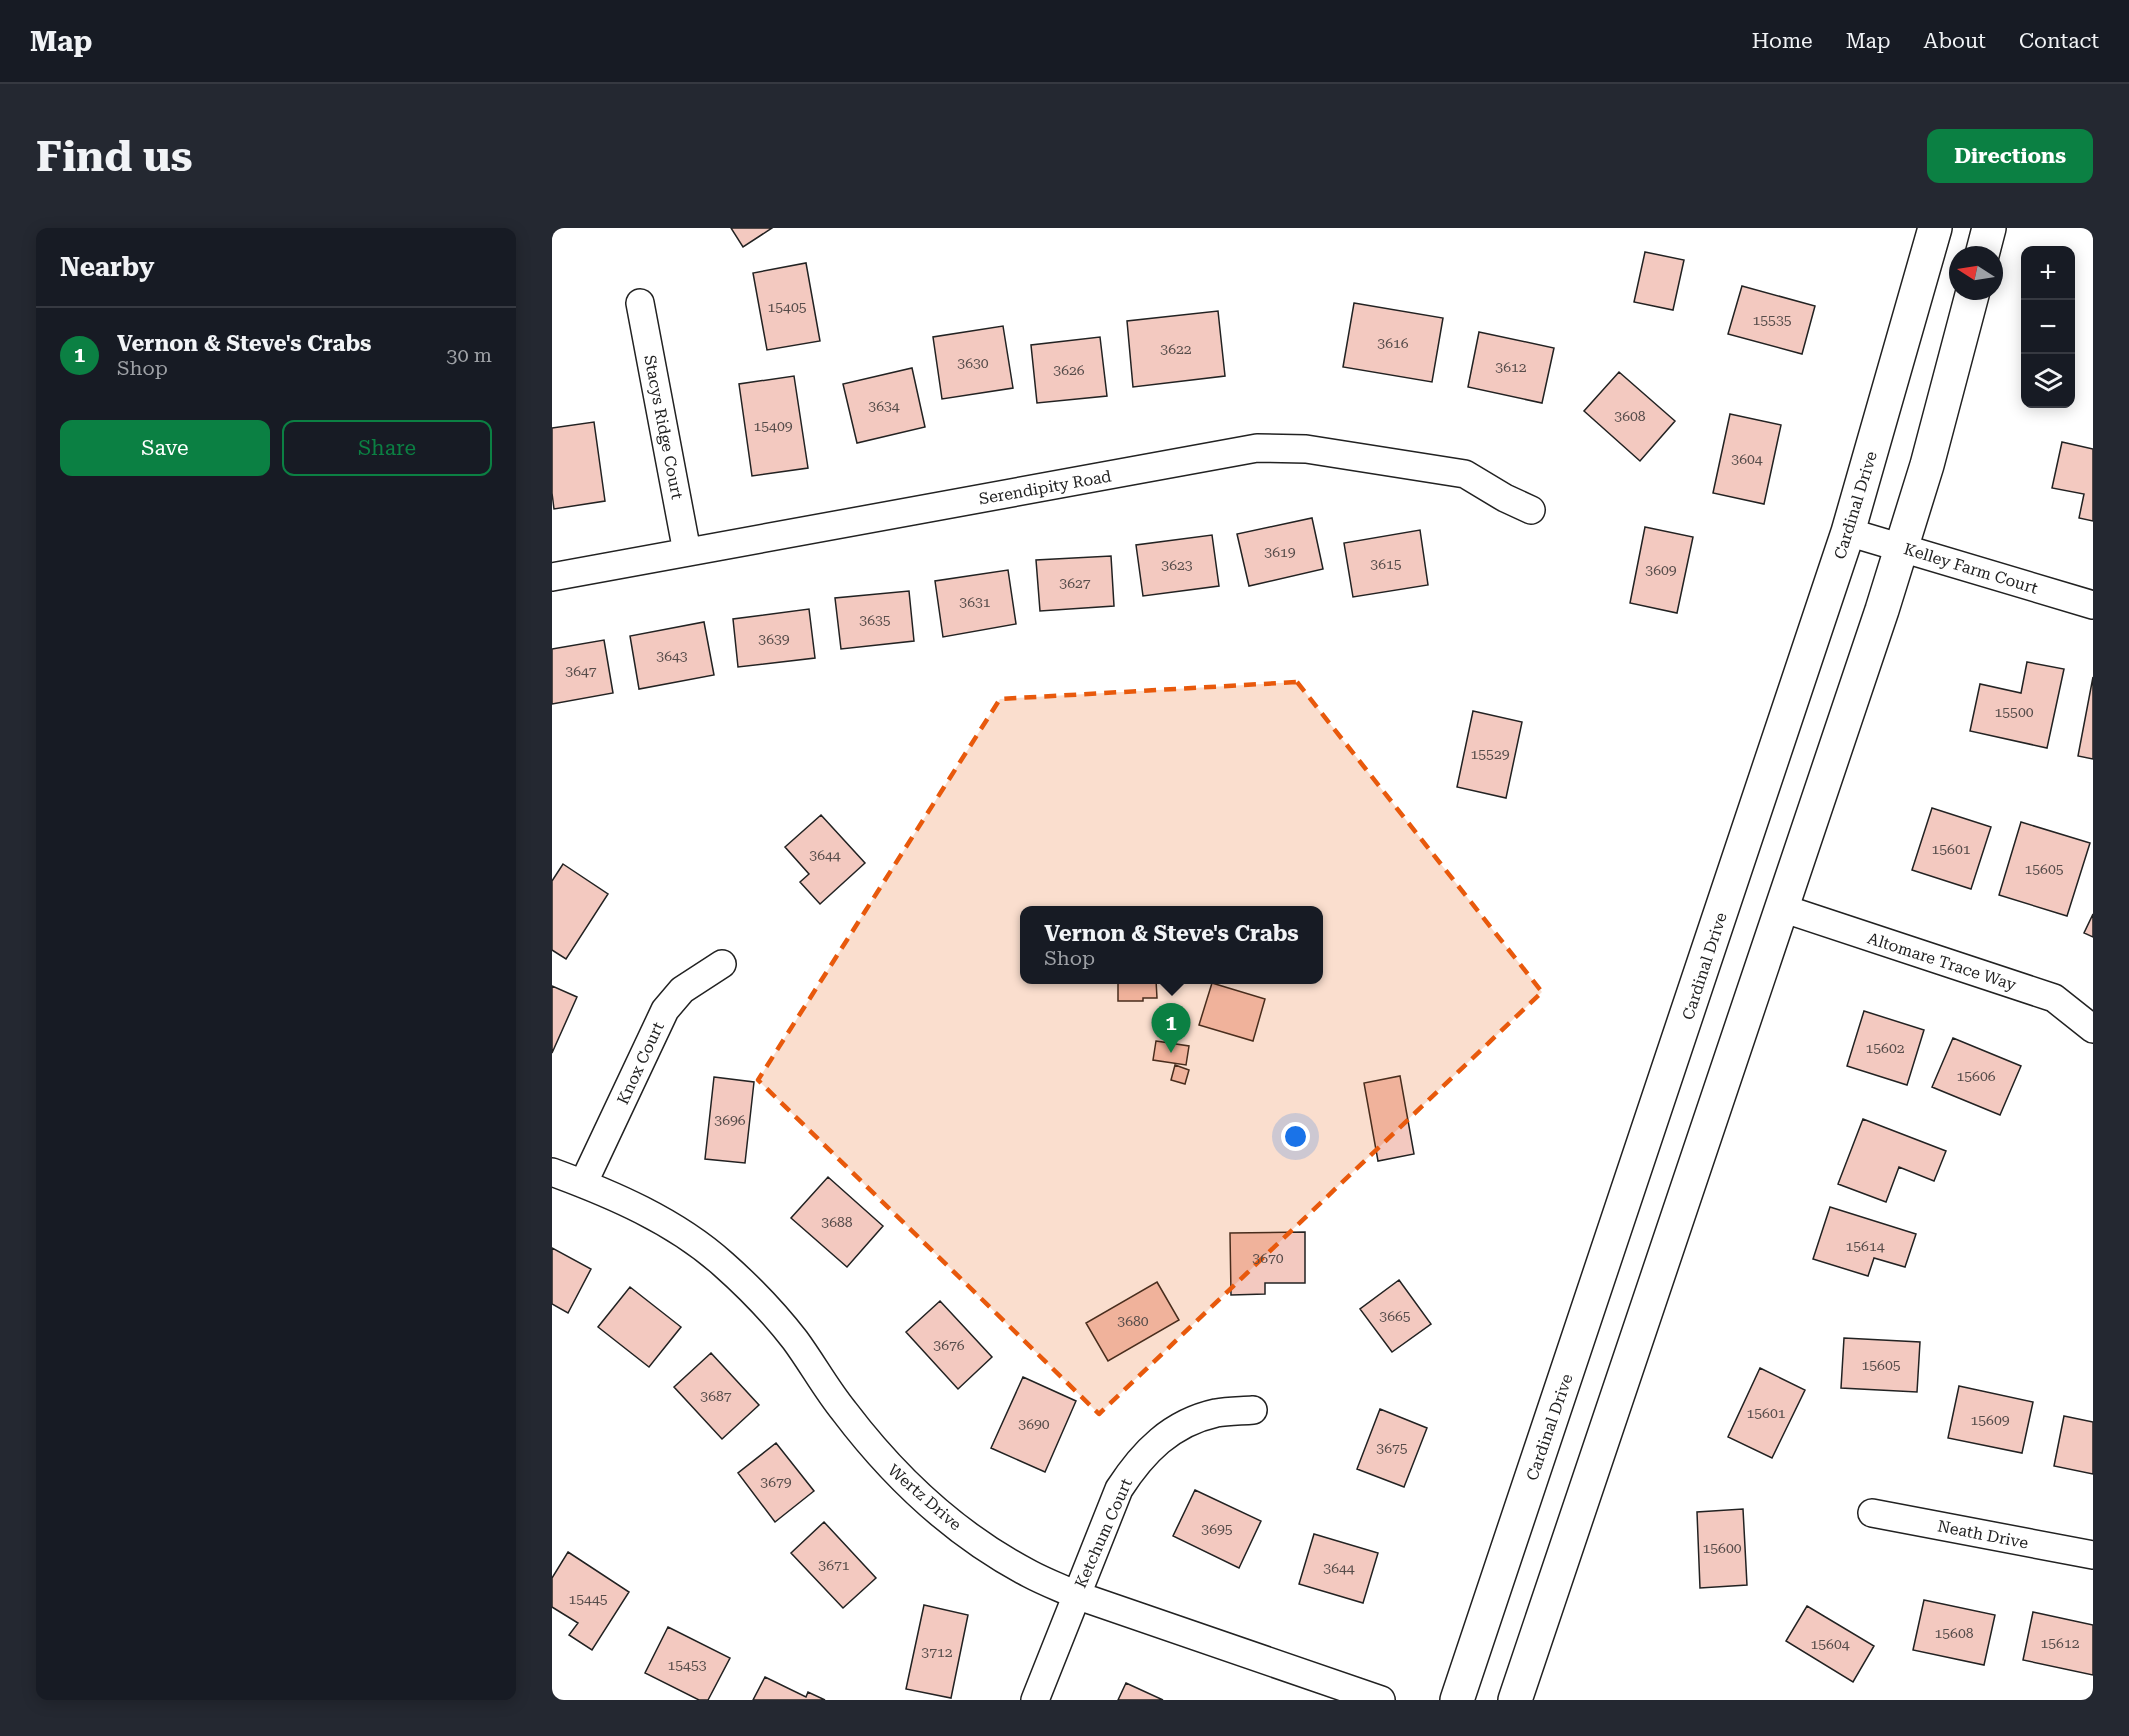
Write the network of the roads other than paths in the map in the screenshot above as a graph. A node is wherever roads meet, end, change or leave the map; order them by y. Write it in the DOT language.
graph roads {
  1 [pos="1935,228"];
  2 [pos="1989,228"];
  3 [pos="1984,246"];
  4 [pos="1971,300"];
  5 [pos="640,303"];
  6 [pos="1531,510"];
  7 [pos="1848,532"];
  8 [pos="1902,547"];
  9 [pos="687,552"];
  10 [pos="552,577"];
  11 [pos="2093,605"];
  12 [pos="1782,908"];
  13 [pos="722,964"];
  14 [pos="2093,1029"];
  15 [pos="552,1172"];
  16 [pos="583,1184"];
  17 [pos="1253,1410"];
  18 [pos="1872,1513"];
  19 [pos="2093,1555"];
  20 [pos="1076,1595"];
  21 [pos="1035,1700"];
  22 [pos="1381,1700"];
  23 [pos="1457,1700"];
  24 [pos="1515,1700"];
  1 -- 7 [label="main road, Cardinal Drive"];
  2 -- 3 [label="main road"];
  4 -- 8 [label="main road"];
  5 -- 9 [label="street, Stacys Ridge Court"];
  6 -- 9 [label="street, Serendipity Road"];
  7 -- 8 [label="street, Kelley Farm Court"];
  7 -- 23 [label="main road, Cardinal Drive"];
  8 -- 11 [label="street, Kelley Farm Court"];
  8 -- 12 [label="main road"];
  9 -- 10 [label="street, Serendipity Road"];
  12 -- 14 [label="street, Altomare Trace Way"];
  12 -- 24 [label="main road"];
  13 -- 16 [label="street, Knox Court"];
  15 -- 16 [label="street, Wertz Drive"];
  16 -- 20 [label="street, Wertz Drive"];
  17 -- 20 [label="street, Ketchum Court"];
  18 -- 19 [label="street, Neath Drive"];
  20 -- 21 [label="street, Ketchum Court"];
  20 -- 22 [label="street, Wertz Drive"];
}
